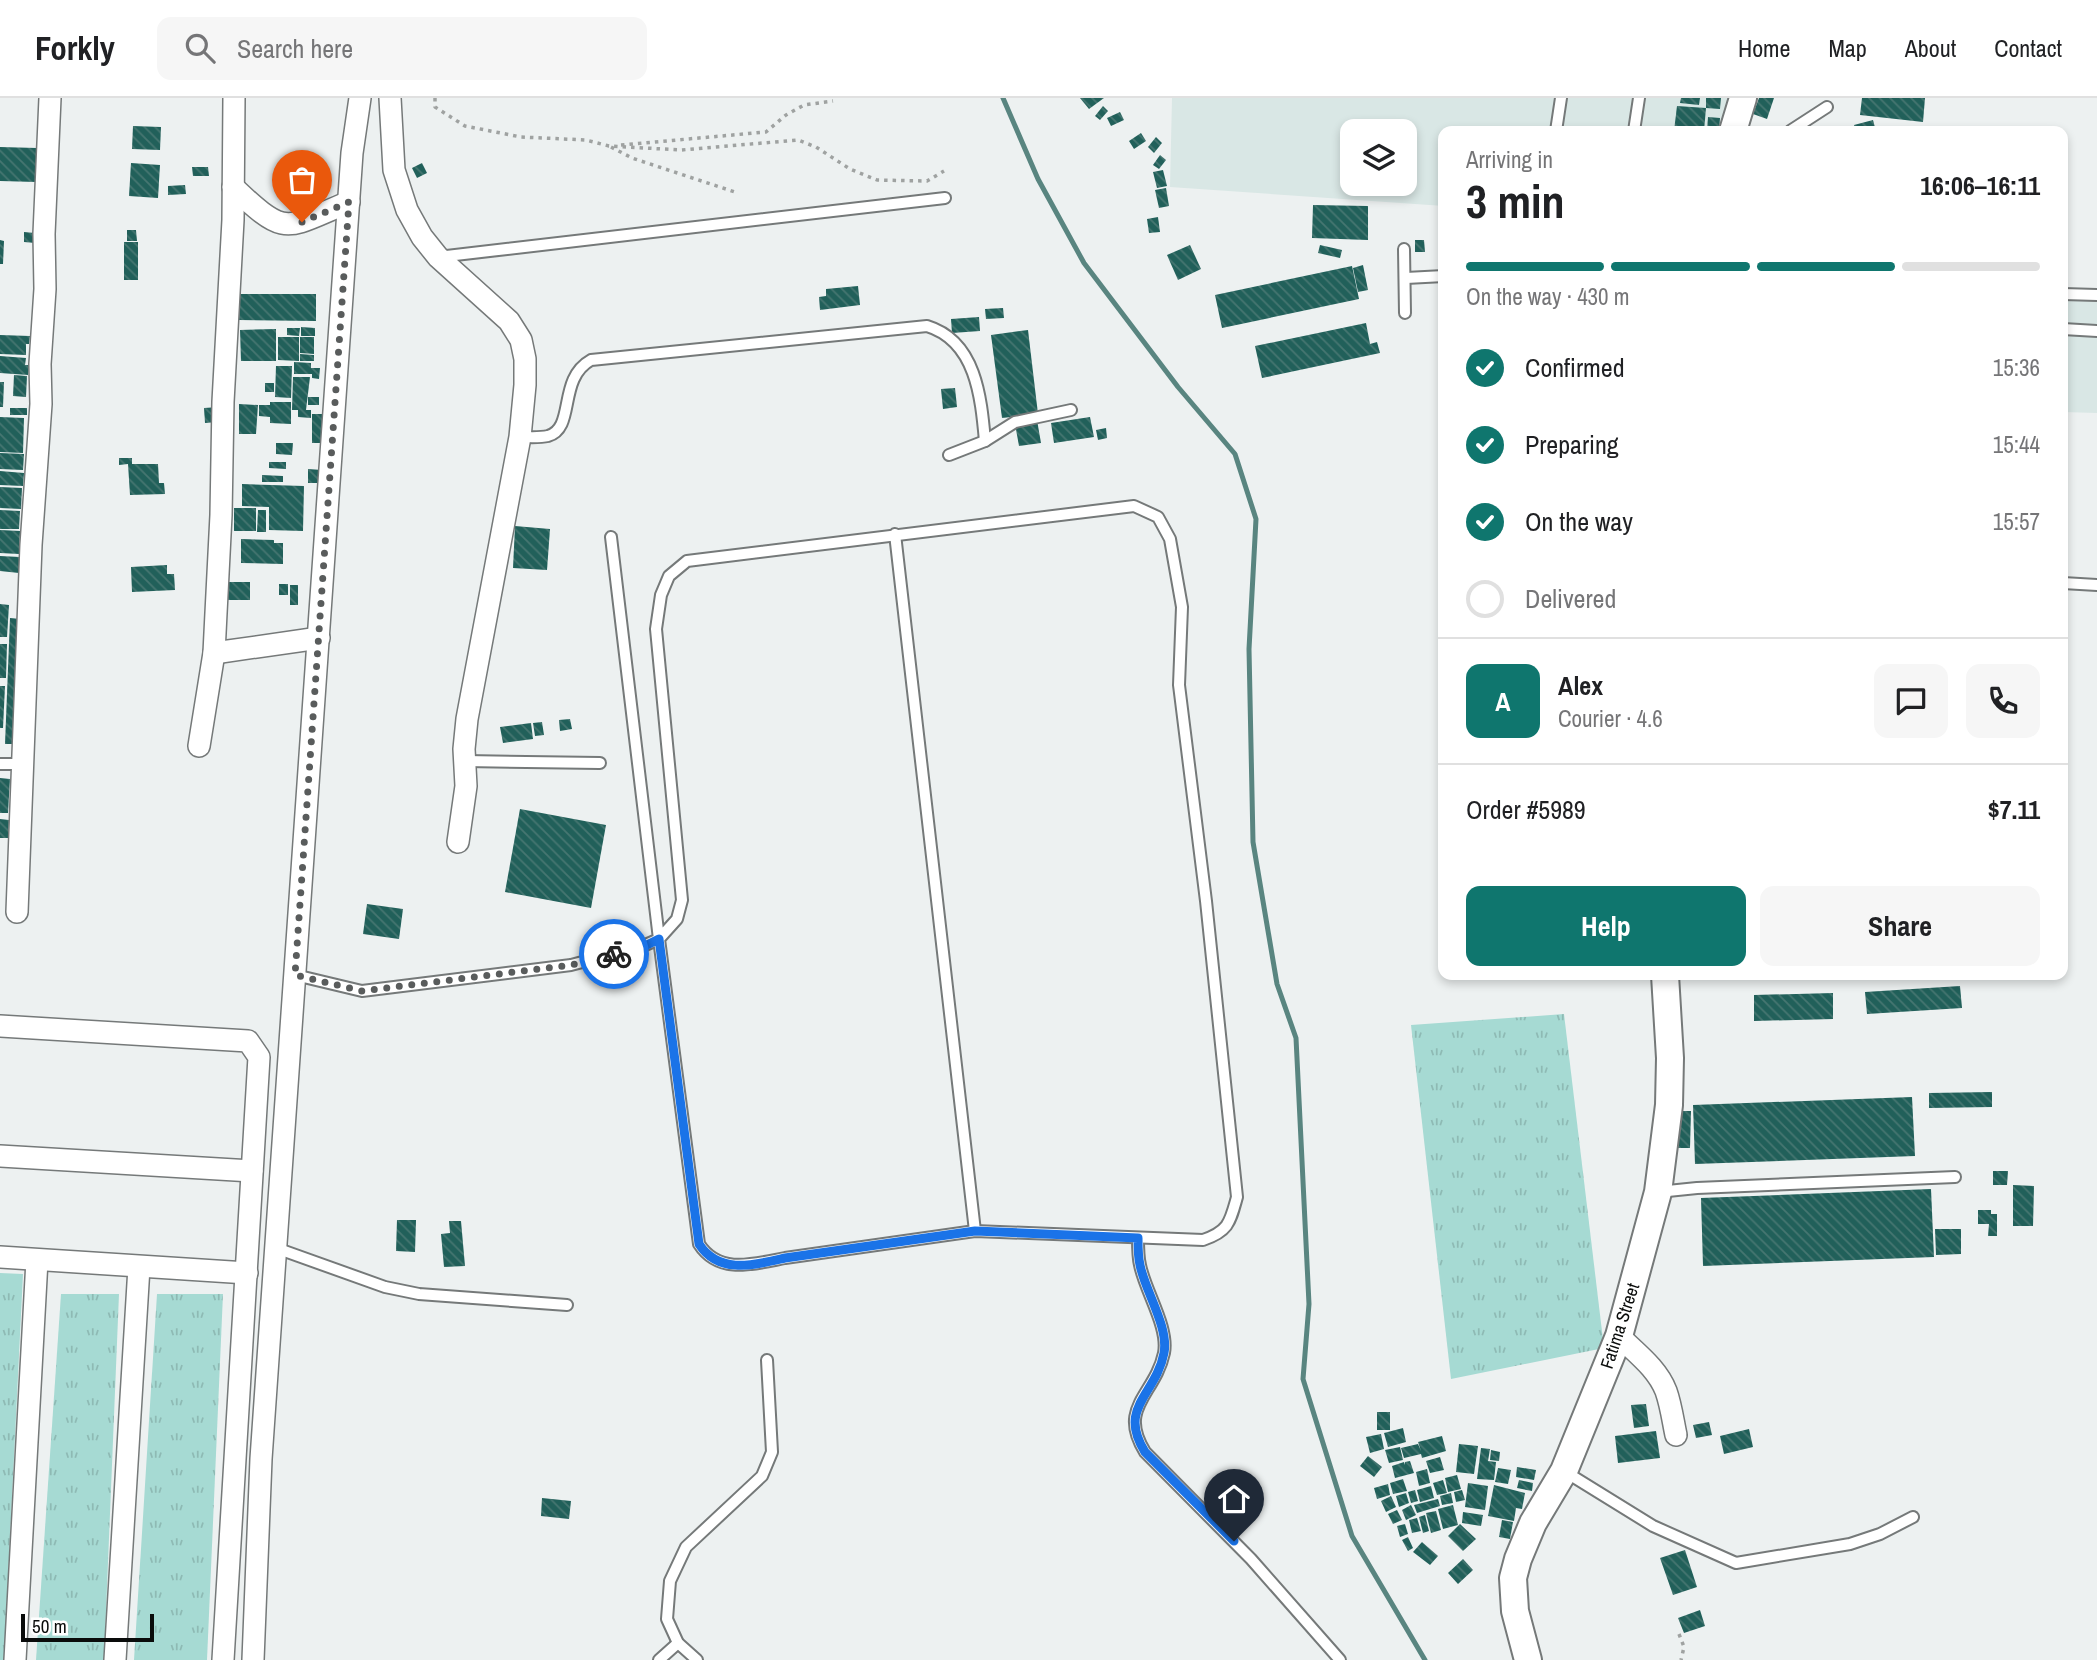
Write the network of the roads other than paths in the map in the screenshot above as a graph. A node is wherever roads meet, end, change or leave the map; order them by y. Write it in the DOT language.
graph roads {
  1 [pos="50,98"];
  2 [pos="234,98"];
  3 [pos="360,98"];
  4 [pos="390,98"];
  5 [pos="1561,98"];
  6 [pos="1639,98"];
  7 [pos="1743,98"];
  8 [pos="1828,107"];
  9 [pos="1557,126"];
  10 [pos="1635,126"];
  11 [pos="1735,126"];
  12 [pos="1798,126"];
  13 [pos="233,187"];
  14 [pos="945,198"];
  15 [pos="349,202"];
  16 [pos="1404,249"];
  17 [pos="438,257"];
  18 [pos="1438,276"];
  19 [pos="1406,278"];
  20 [pos="2068,294"];
  21 [pos="2097,295"];
  22 [pos="1405,313"];
  23 [pos="2068,329"];
  24 [pos="2097,331"];
  25 [pos="1071,410"];
  26 [pos="520,437"];
  27 [pos="985,441"];
  28 [pos="949,456"];
  29 [pos="895,534"];
  30 [pos="611,537"];
  31 [pos="2068,583"];
  32 [pos="2097,585"];
  33 [pos="319,638"];
  34 [pos="214,653"];
  35 [pos="199,746"];
  36 [pos="465,761"];
  37 [pos="600,763"];
  38 [pos="0,764"];
  39 [pos="23,764"];
  40 [pos="458,842"];
  41 [pos="16,912"];
  42 [pos="659,939"];
  43 [pos="295,975"];
  44 [pos="1665,980"];
  45 [pos="0,1026"];
  46 [pos="0,1156"];
  47 [pos="252,1171"];
  48 [pos="1955,1177"];
  49 [pos="1658,1192"];
  50 [pos="975,1231"];
  51 [pos="1138,1238"];
  52 [pos="276,1248"];
  53 [pos="0,1257"];
  54 [pos="37,1259"];
  55 [pos="139,1267"];
  56 [pos="247,1273"];
  57 [pos="567,1305"];
  58 [pos="1619,1336"];
  59 [pos="767,1360"];
  60 [pos="1676,1435"];
  61 [pos="1564,1471"];
  62 [pos="1913,1517"];
  63 [pos="678,1643"];
  64 [pos="15,1660"];
  65 [pos="115,1660"];
  66 [pos="223,1660"];
  67 [pos="253,1660"];
  68 [pos="659,1660"];
  69 [pos="697,1660"];
  70 [pos="1340,1660"];
  71 [pos="1528,1660"];
  1 -- 39 [label="street"];
  2 -- 13 [label="street"];
  3 -- 15 [label="street"];
  4 -- 17 [label="street"];
  5 -- 9 [label="lane"];
  6 -- 10 [label="lane"];
  7 -- 11 [label="street"];
  8 -- 12 [label="lane"];
  13 -- 15 [label="street"];
  13 -- 34 [label="street"];
  14 -- 17 [label="lane"];
  15 -- 33 [label="street"];
  16 -- 19 [label="lane"];
  17 -- 26 [label="street"];
  18 -- 19 [label="lane"];
  19 -- 22 [label="lane"];
  20 -- 21 [label="lane"];
  23 -- 24 [label="lane"];
  25 -- 27 [label="lane"];
  26 -- 27 [label="lane"];
  26 -- 36 [label="street"];
  27 -- 28 [label="lane"];
  29 -- 42 [label="lane"];
  29 -- 50 [label="lane"];
  29 -- 51 [label="lane"];
  30 -- 42 [label="lane"];
  31 -- 32 [label="lane"];
  33 -- 34 [label="street"];
  33 -- 43 [label="street"];
  34 -- 35 [label="street"];
  36 -- 37 [label="lane"];
  36 -- 40 [label="street"];
  38 -- 39 [label="lane"];
  39 -- 41 [label="street"];
  42 -- 43 [label="lane"];
  42 -- 50 [label="lane"];
  43 -- 52 [label="street"];
  44 -- 49 [label="street, Fatima Street"];
  45 -- 47 [label="street"];
  46 -- 47 [label="street"];
  47 -- 56 [label="street"];
  48 -- 49 [label="lane"];
  49 -- 58 [label="street, Fatima Street"];
  50 -- 51 [label="lane"];
  51 -- 70 [label="lane"];
  52 -- 57 [label="lane"];
  52 -- 67 [label="street"];
  53 -- 54 [label="street"];
  54 -- 55 [label="street"];
  54 -- 64 [label="street"];
  55 -- 56 [label="street"];
  55 -- 65 [label="street"];
  56 -- 66 [label="street"];
  58 -- 60 [label="street"];
  58 -- 61 [label="street, Fatima Street"];
  59 -- 63 [label="lane"];
  61 -- 62 [label="lane"];
  61 -- 71 [label="street, Fatima Street"];
  63 -- 68 [label="lane"];
  63 -- 69 [label="lane"];
}
